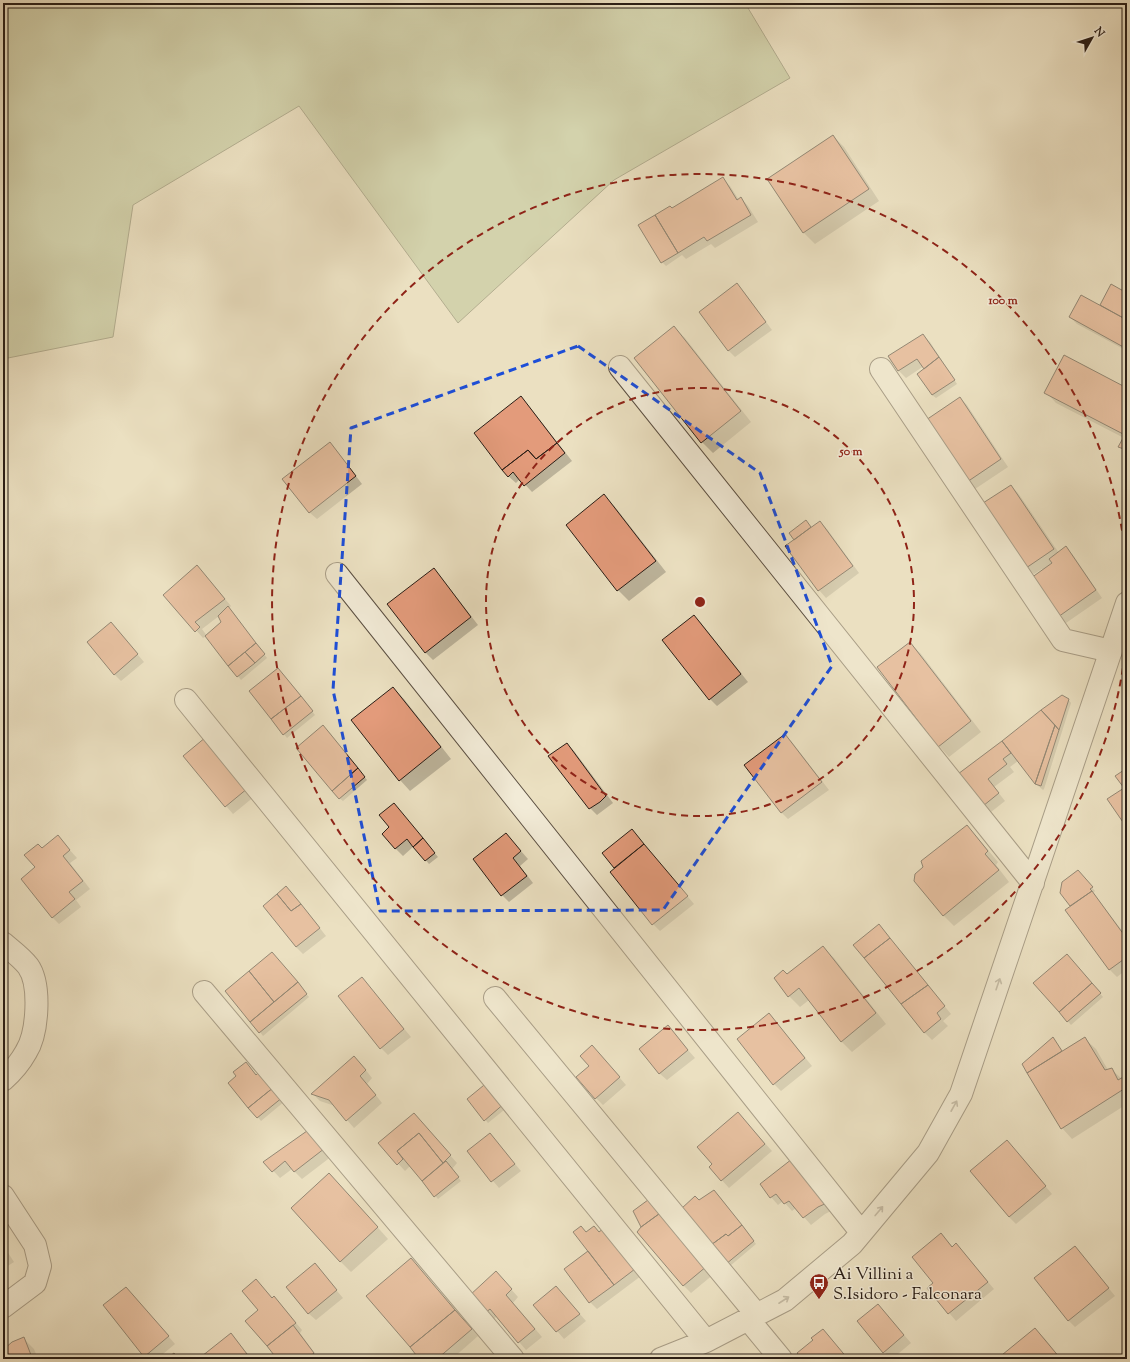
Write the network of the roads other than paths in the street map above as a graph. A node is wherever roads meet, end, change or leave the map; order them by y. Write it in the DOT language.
graph roads {
  1 [pos="620,367"];
  2 [pos="880,369"];
  3 [pos="337,574"];
  4 [pos="1127,603"];
  5 [pos="1111,651"];
  6 [pos="186,700"];
  7 [pos="1033,883"];
  8 [pos="3,943"];
  9 [pos="204,992"];
  10 [pos="496,998"];
  11 [pos="3,1080"];
  12 [pos="3,1196"];
  13 [pos="861,1232"];
  14 [pos="3,1307"];
  15 [pos="752,1317"];
  16 [pos="706,1341"];
  17 [pos="513,1359"];
  18 [pos="661,1359"];
  19 [pos="781,1359"];
  1 -- 7 [label="street"];
  2 -- 5 [label="street"];
  3 -- 13 [label="street"];
  4 -- 5 [label="street"];
  5 -- 7 [label="street"];
  6 -- 16 [label="street"];
  13 -- 7 [label="street, one-way"];
  8 -- 11 [label="street"];
  9 -- 17 [label="street"];
  10 -- 15 [label="street"];
  12 -- 14 [label="street"];
  15 -- 13 [label="street, one-way"];
  15 -- 16 [label="street"];
  15 -- 19 [label="street"];
  16 -- 18 [label="street"];
}
